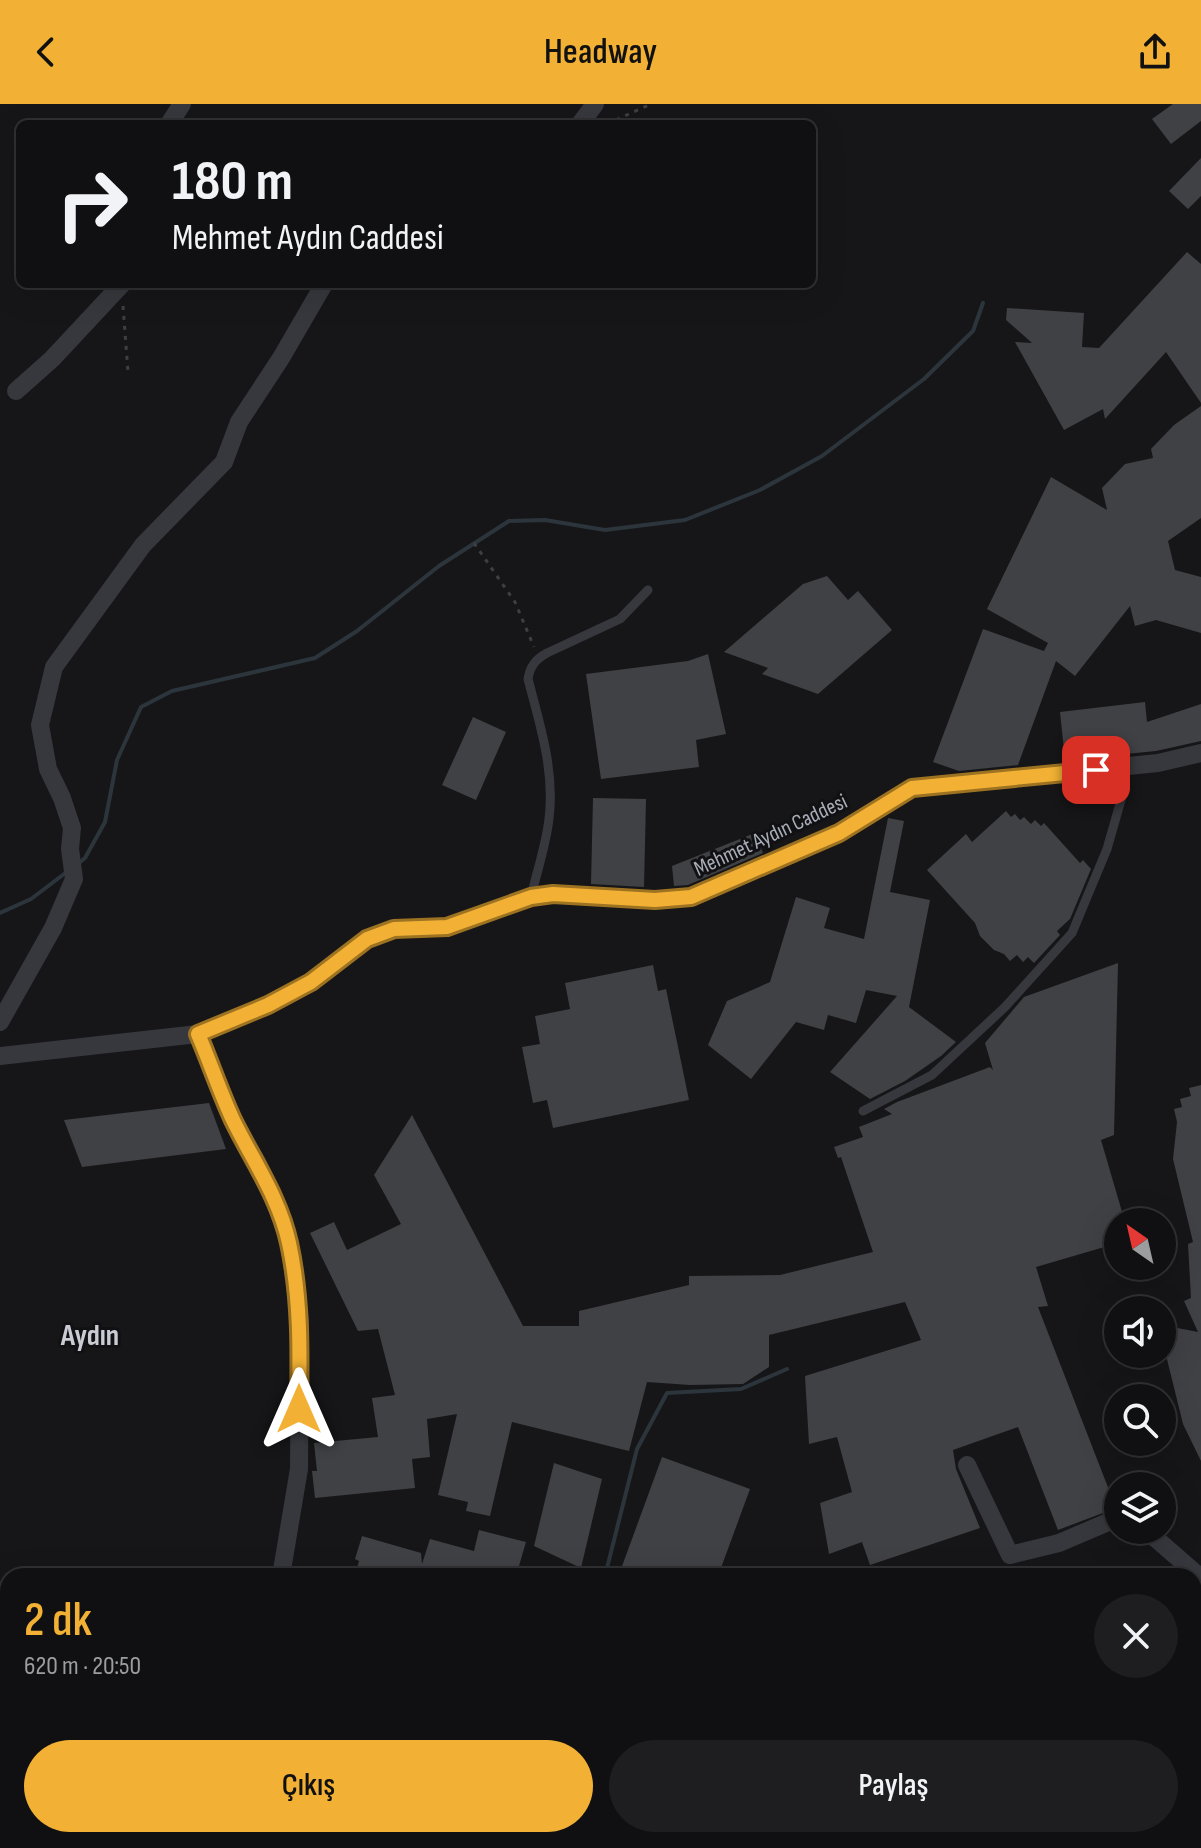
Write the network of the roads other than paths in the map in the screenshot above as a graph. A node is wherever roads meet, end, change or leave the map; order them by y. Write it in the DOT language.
graph roads {
  1 [pos="119,288"];
  2 [pos="322,288"];
  3 [pos="16,391"];
  4 [pos="648,590"];
  5 [pos="1201,753"];
  6 [pos="1122,767"];
  7 [pos="531,897"];
  8 [pos="0,1022"];
  9 [pos="198,1034"];
  10 [pos="0,1056"];
  11 [pos="863,1111"];
  12 [pos="967,1465"];
  13 [pos="1104,1525"];
  14 [pos="1162,1544"];
  15 [pos="282,1568"];
  16 [pos="1190,1568"];
  1 -- 3 [label="street"];
  2 -- 8 [label="street"];
  4 -- 7 [label="lane"];
  5 -- 6 [label="street, Mehmet Aydın Caddesi"];
  6 -- 7 [label="street, Mehmet Aydın Caddesi"];
  6 -- 11 [label="lane"];
  7 -- 9 [label="street, Mehmet Aydın Caddesi"];
  9 -- 10 [label="street, Mehmet Aydın Caddesi"];
  9 -- 15 [label="street"];
  12 -- 13 [label="street"];
  14 -- 16 [label="street"];
}
